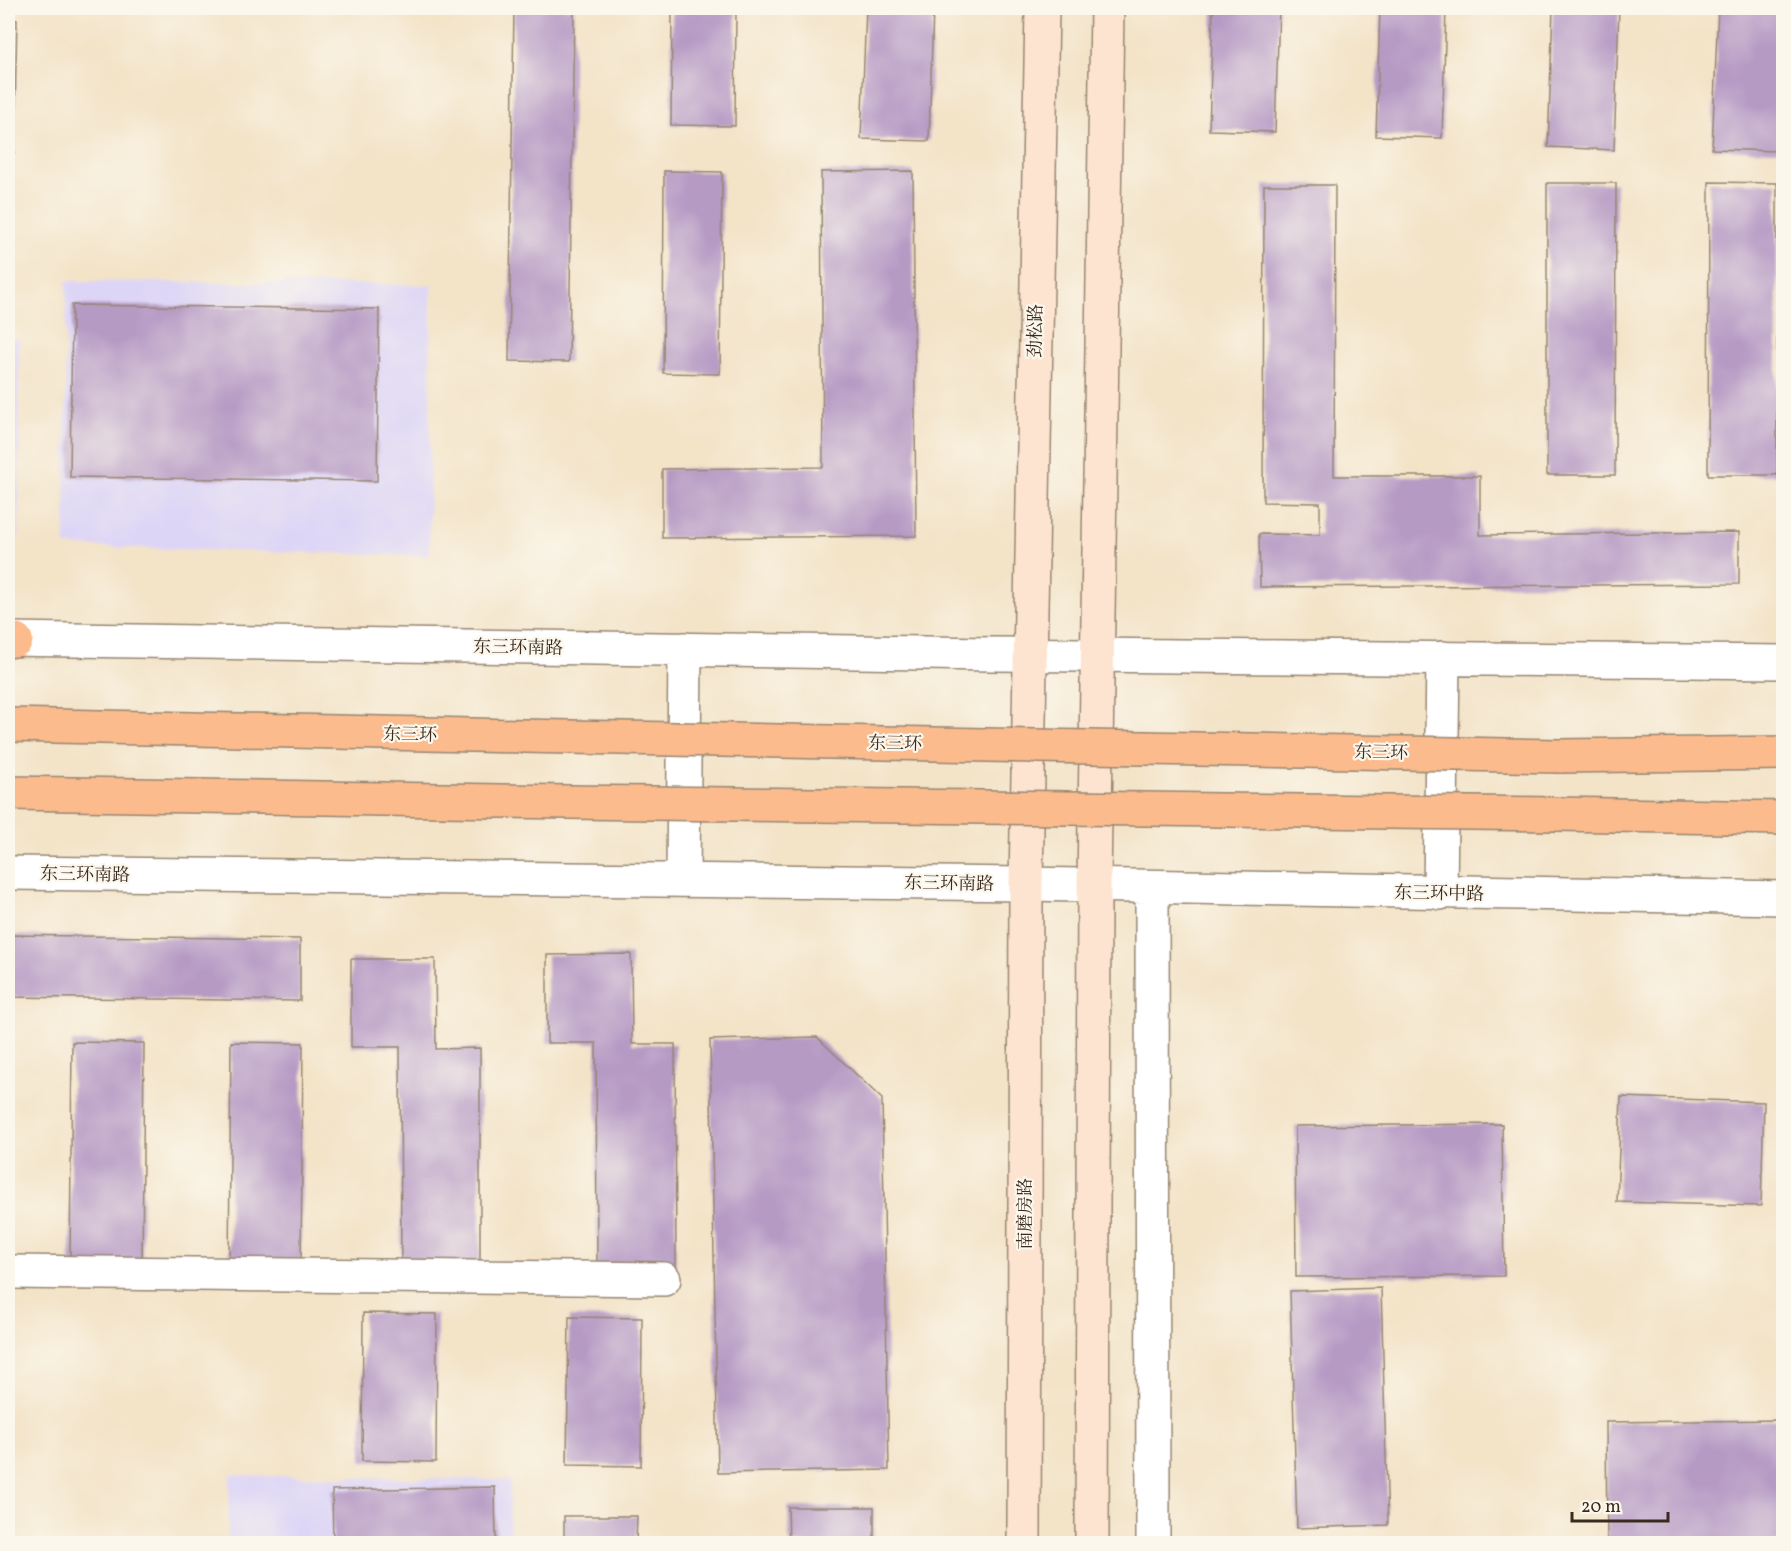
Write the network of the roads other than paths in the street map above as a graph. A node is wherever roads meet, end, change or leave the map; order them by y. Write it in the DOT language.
graph roads {
  1 [pos="1042,8"];
  2 [pos="1107,8"];
  3 [pos="10,640"];
  4 [pos="685,650"];
  5 [pos="1028,654"];
  6 [pos="1098,654"];
  7 [pos="1443,658"];
  8 [pos="1784,662"];
  9 [pos="8,725"];
  10 [pos="1784,753"];
  11 [pos="8,793"];
  12 [pos="1784,818"];
  13 [pos="8,873"];
  14 [pos="683,880"];
  15 [pos="1026,884"];
  16 [pos="1094,886"];
  17 [pos="1152,887"];
  18 [pos="1440,893"];
  19 [pos="1784,898"];
  20 [pos="8,1272"];
  21 [pos="664,1279"];
  22 [pos="1024,1544"];
  23 [pos="1092,1544"];
  24 [pos="1153,1544"];
  1 -- 5 [label="main road, 劲松路"];
  2 -- 6 [label="main road"];
  3 -- 4 [label="street, 东三环南路"];
  4 -- 5 [label="street, 东三环南路"];
  4 -- 14 [label="street"];
  5 -- 6 [label="street, 东三环南路"];
  5 -- 15 [label="main road, 劲松路"];
  6 -- 7 [label="street"];
  6 -- 16 [label="main road"];
  7 -- 8 [label="street"];
  7 -- 18 [label="street"];
  9 -- 10 [label="highway, 东三环, bridge"];
  11 -- 12 [label="highway, bridge"];
  13 -- 14 [label="street, 东三环南路"];
  14 -- 15 [label="street, 东三环南路"];
  15 -- 16 [label="street, 东三环南路"];
  15 -- 22 [label="main road, 南磨房路"];
  16 -- 17 [label="street, 东三环中路"];
  16 -- 23 [label="main road"];
  17 -- 18 [label="street, 东三环中路"];
  17 -- 24 [label="street"];
  18 -- 19 [label="street, 东三环中路"];
  20 -- 21 [label="street"];
}
